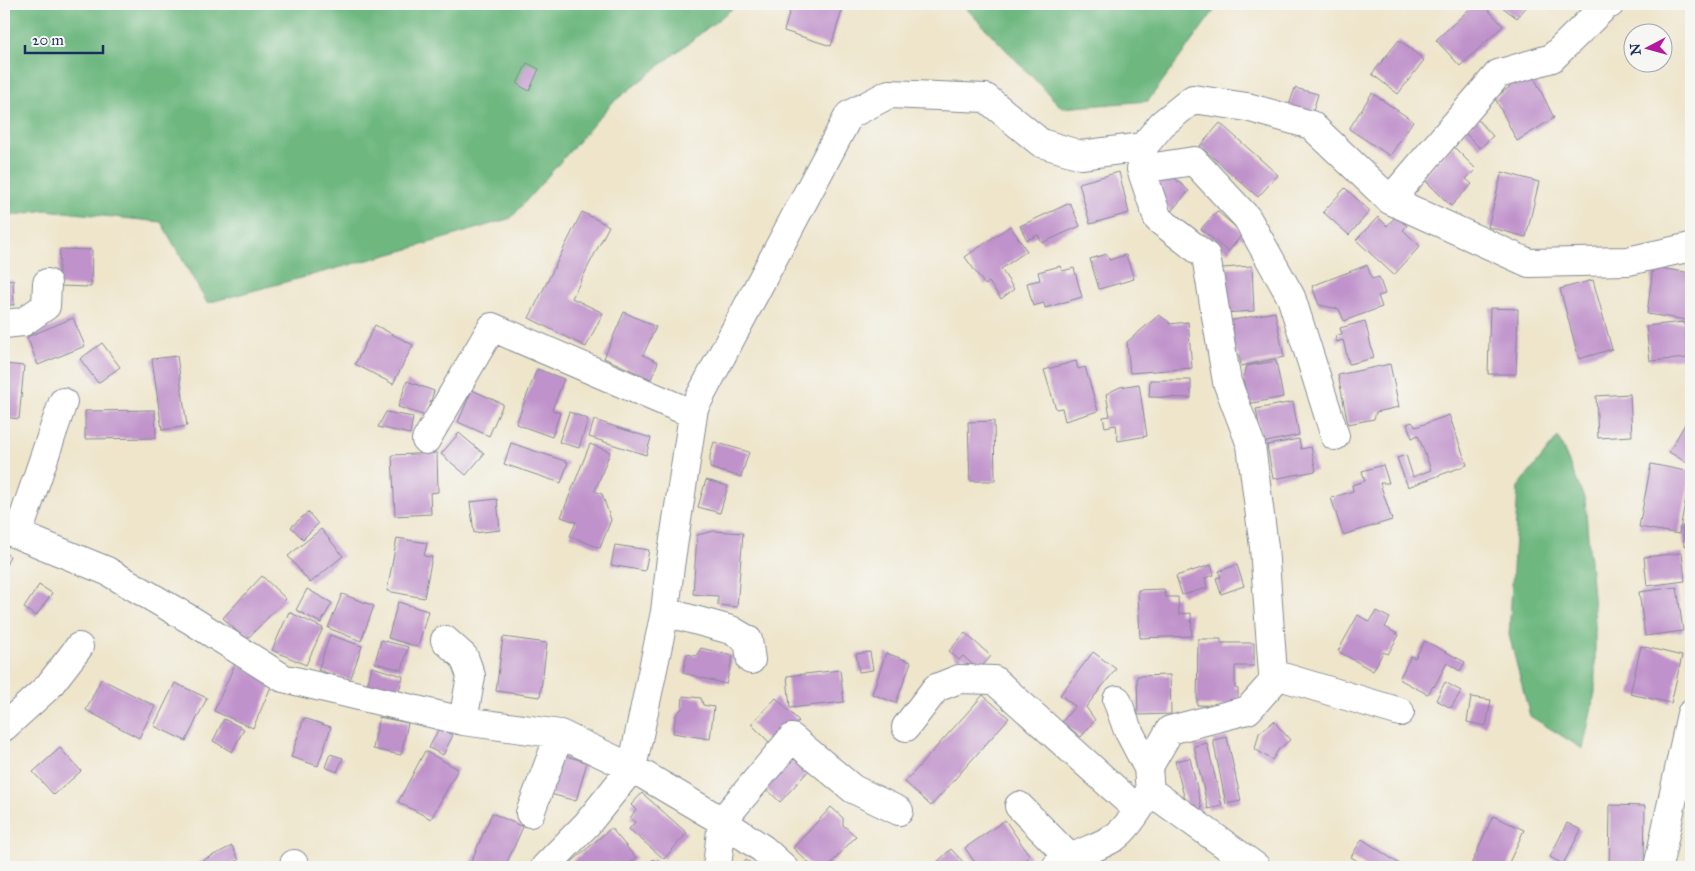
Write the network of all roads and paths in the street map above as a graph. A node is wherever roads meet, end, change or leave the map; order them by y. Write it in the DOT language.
graph roads {
  1 [pos="1610,4"];
  2 [pos="1142,158"];
  3 [pos="1390,200"];
  4 [pos="1691,247"];
  5 [pos="47,283"];
  6 [pos="4,324"];
  7 [pos="63,402"];
  8 [pos="693,414"];
  9 [pos="1335,436"];
  10 [pos="426,440"];
  11 [pos="11,532"];
  12 [pos="665,612"];
  13 [pos="445,640"];
  14 [pos="79,646"];
  15 [pos="751,660"];
  16 [pos="1273,674"];
  17 [pos="1117,700"];
  18 [pos="1400,712"];
  19 [pos="1691,714"];
  20 [pos="463,721"];
  21 [pos="4,727"];
  22 [pos="906,727"];
  23 [pos="560,734"];
  24 [pos="632,768"];
  25 [pos="1146,790"];
  26 [pos="1019,806"];
  27 [pos="899,811"];
  28 [pos="530,813"];
  29 [pos="722,821"];
  30 [pos="1063,862"];
  31 [pos="545,867"];
  32 [pos="717,867"];
  33 [pos="784,867"];
  34 [pos="1256,867"];
  35 [pos="1658,867"];
  1 -- 3 [label="street"];
  2 -- 3 [label="street"];
  2 -- 8 [label="street"];
  2 -- 9 [label="street"];
  2 -- 16 [label="street"];
  3 -- 4 [label="street"];
  5 -- 6 [label="street"];
  7 -- 11 [label="street"];
  8 -- 10 [label="street"];
  8 -- 12 [label="street"];
  11 -- 20 [label="street"];
  12 -- 15 [label="street"];
  12 -- 24 [label="street"];
  13 -- 20 [label="street"];
  14 -- 21 [label="street"];
  16 -- 18 [label="street"];
  16 -- 25 [label="street"];
  17 -- 25 [label="street"];
  19 -- 35 [label="street"];
  20 -- 23 [label="street"];
  22 -- 25 [label="street"];
  23 -- 24 [label="street"];
  23 -- 28 [label="street"];
  24 -- 29 [label="street"];
  24 -- 31 [label="street"];
  25 -- 30 [label="street"];
  25 -- 34 [label="street"];
  26 -- 30 [label="street"];
  27 -- 29 [label="street"];
  29 -- 32 [label="street"];
  29 -- 33 [label="street"];
}
